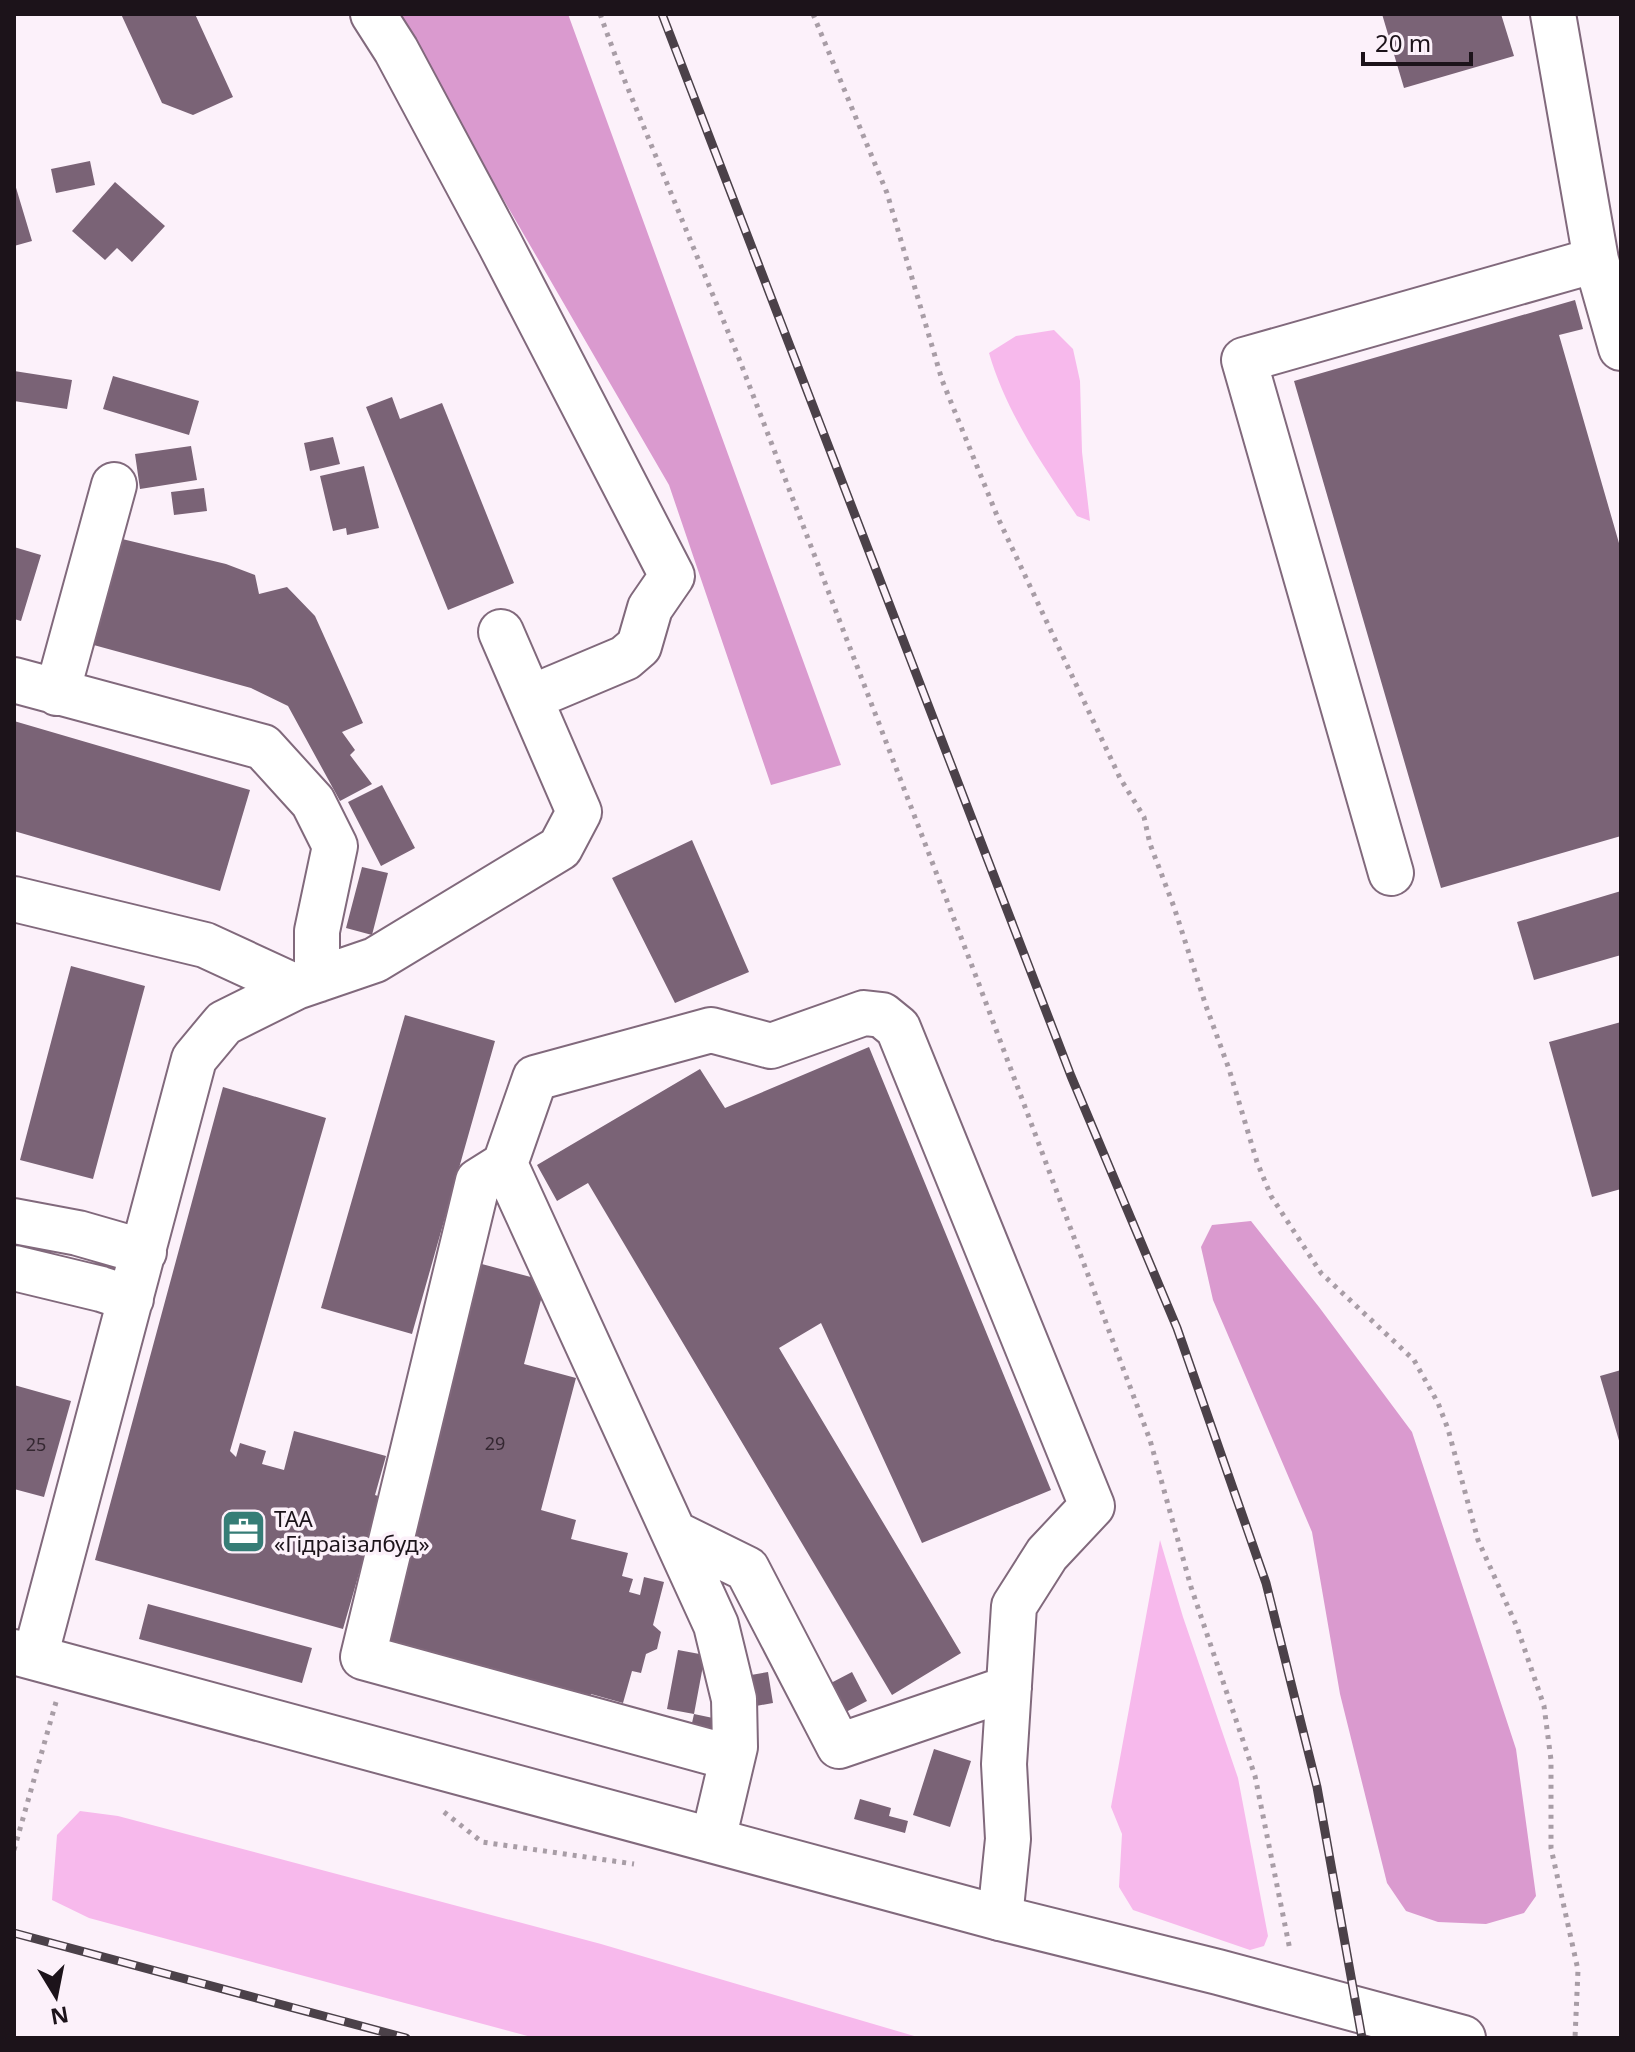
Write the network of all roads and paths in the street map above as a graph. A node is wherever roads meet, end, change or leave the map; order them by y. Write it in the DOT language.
graph roads {
  1 [pos="373,14"];
  2 [pos="600,14"];
  3 [pos="813,14"];
  4 [pos="1553,14"];
  5 [pos="1596,260"];
  6 [pos="1621,348"];
  7 [pos="114,485"];
  8 [pos="501,632"];
  9 [pos="14,680"];
  10 [pos="57,693"];
  11 [pos="530,698"];
  12 [pos="1391,873"];
  13 [pos="14,900"];
  14 [pos="306,984"];
  15 [pos="505,1164"];
  16 [pos="14,1221"];
  17 [pos="144,1252"];
  18 [pos="14,1268"];
  19 [pos="131,1299"];
  20 [pos="674,1533"];
  21 [pos="38,1659"];
  22 [pos="1009,1688"];
  23 [pos="732,1758"];
  24 [pos="713,1840"];
  25 [pos="14,1850"];
  26 [pos="1000,1918"];
  27 [pos="1299,1994"];
  28 [pos="1463,2038"];
  29 [pos="1575,2038"];
  1 -- 11 [label="main road"];
  2 -- 27 [label="path"];
  3 -- 29 [label="path"];
  4 -- 5 [label="main road"];
  5 -- 6 [label="main road"];
  5 -- 12 [label="main road"];
  7 -- 10 [label="main road"];
  8 -- 11 [label="main road"];
  9 -- 10 [label="main road"];
  10 -- 14 [label="main road"];
  11 -- 14 [label="main road"];
  13 -- 14 [label="main road"];
  14 -- 17 [label="main road"];
  15 -- 20 [label="main road"];
  15 -- 22 [label="main road"];
  15 -- 23 [label="main road"];
  16 -- 17 [label="main road"];
  17 -- 19 [label="main road"];
  18 -- 19 [label="main road"];
  19 -- 21 [label="main road"];
  20 -- 22 [label="main road"];
  20 -- 23 [label="main road"];
  21 -- 24 [label="main road"];
  21 -- 25 [label="path"];
  22 -- 26 [label="main road"];
  23 -- 24 [label="main road"];
  24 -- 26 [label="main road"];
  26 -- 27 [label="main road"];
  27 -- 28 [label="main road"];
}
